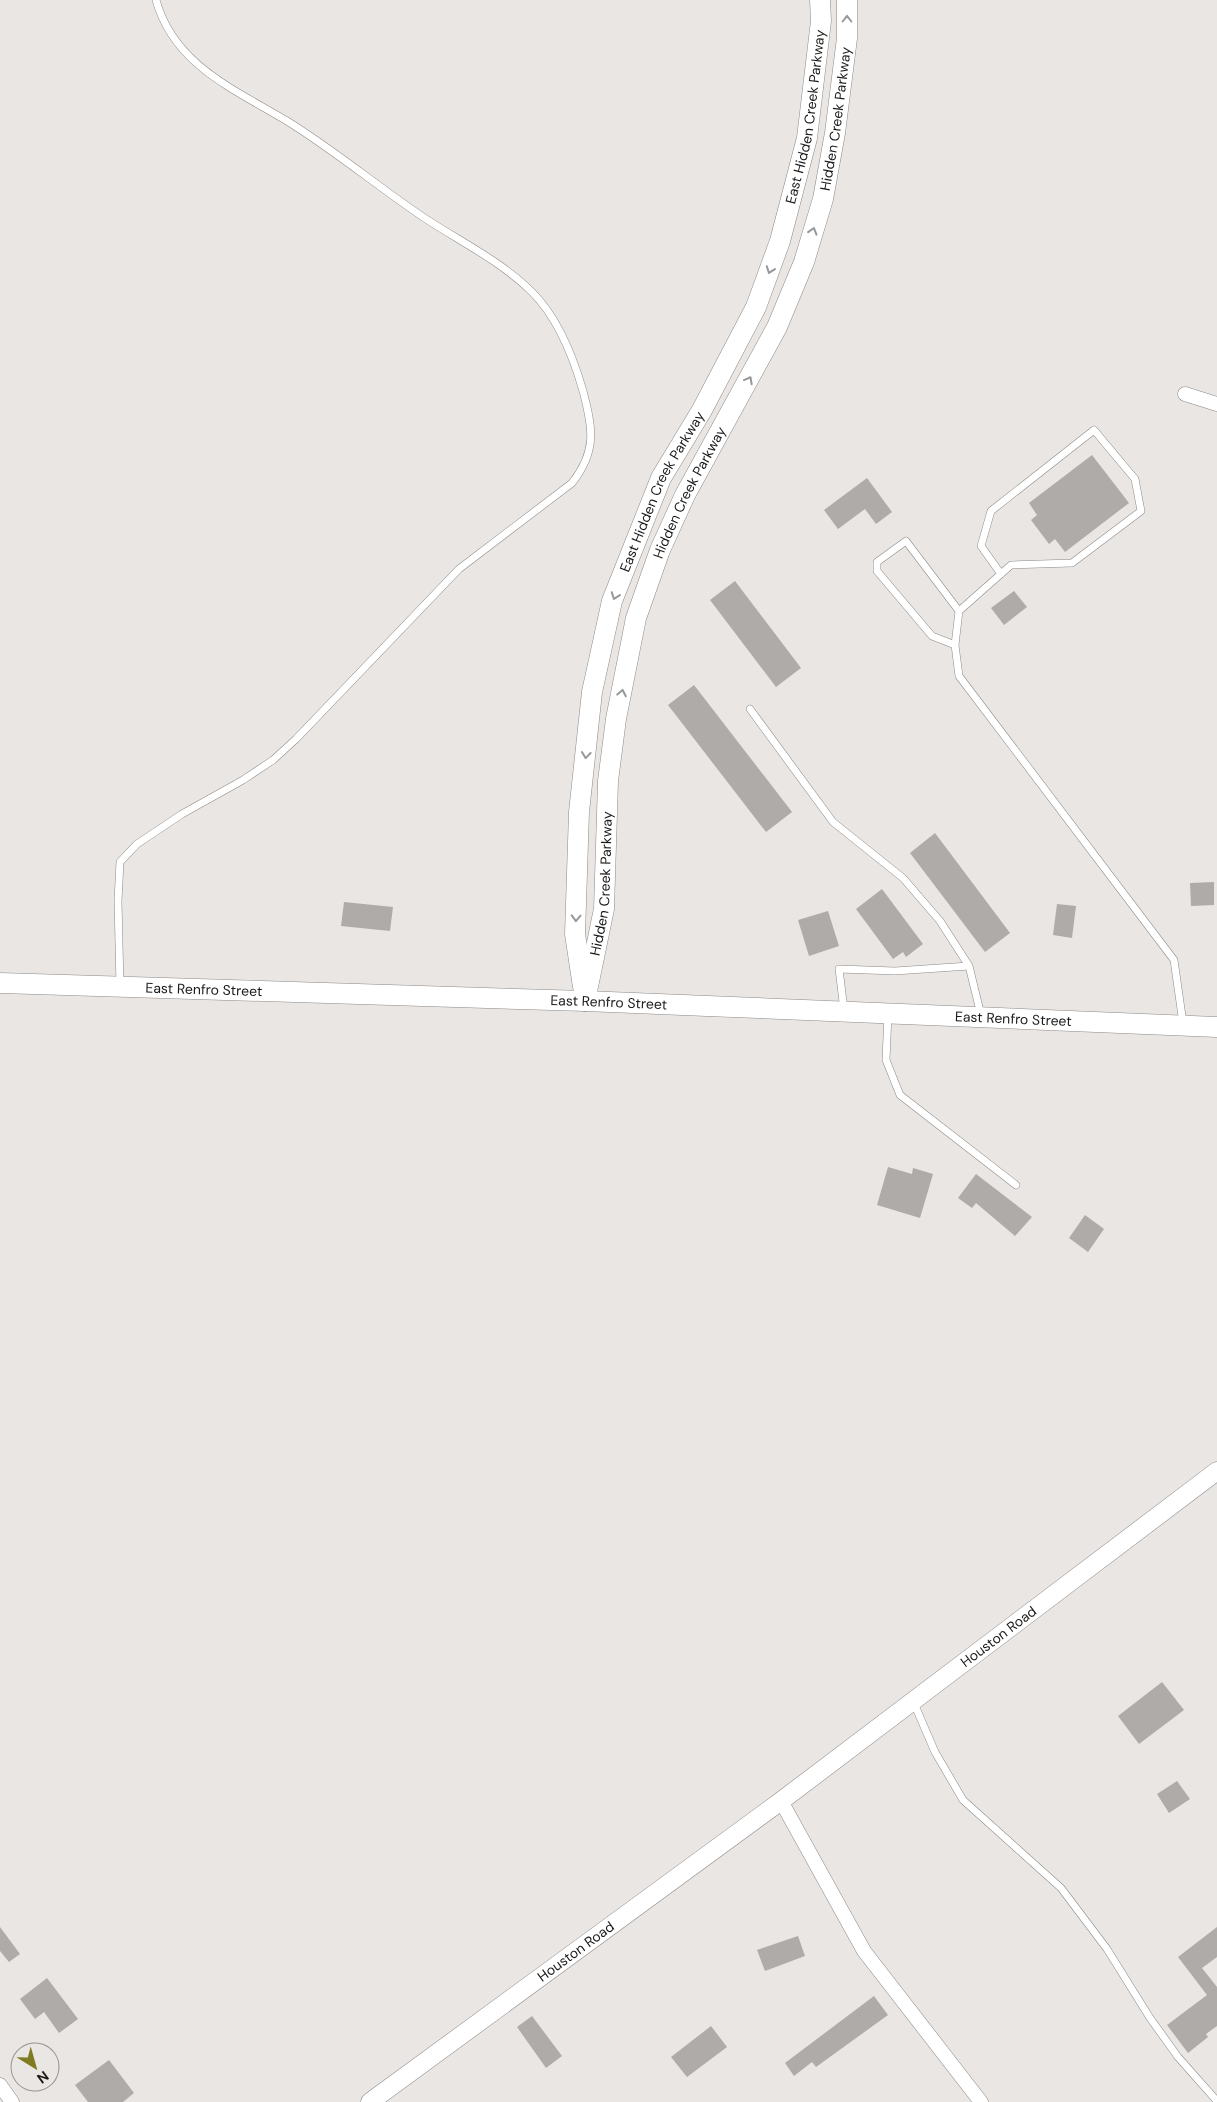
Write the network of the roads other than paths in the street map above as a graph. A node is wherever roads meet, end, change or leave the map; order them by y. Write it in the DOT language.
graph roads {
  1 [pos="156,0"];
  2 [pos="820,0"];
  3 [pos="847,0"];
  4 [pos="1185,394"];
  5 [pos="1217,404"];
  6 [pos="1001,574"];
  7 [pos="959,611"];
  8 [pos="956,645"];
  9 [pos="750,709"];
  10 [pos="969,966"];
  11 [pos="0,983"];
  12 [pos="120,986"];
  13 [pos="586,1001"];
  14 [pos="844,1012"];
  15 [pos="888,1014"];
  16 [pos="981,1018"];
  17 [pos="1184,1026"];
  18 [pos="1217,1027"];
  19 [pos="1016,1185"];
  20 [pos="1217,1471"];
  21 [pos="913,1700"];
  22 [pos="781,1801"];
  23 [pos="0,2086"];
  24 [pos="1217,2101"];
  25 [pos="12,2102"];
  26 [pos="370,2102"];
  27 [pos="981,2102"];
  1 -- 12 [label="lane"];
  2 -- 13 [label="main road, East Hidden Creek Parkway, one-way"];
  13 -- 3 [label="main road, Hidden Creek Parkway, one-way"];
  4 -- 5 [label="street"];
  6 -- 6 [label="lane"];
  6 -- 7 [label="lane"];
  7 -- 8 [label="lane"];
  7 -- 8 [label="lane"];
  8 -- 17 [label="lane"];
  9 -- 10 [label="lane"];
  10 -- 14 [label="lane"];
  10 -- 16 [label="lane"];
  11 -- 12 [label="main road, East Renfro Street"];
  12 -- 13 [label="main road, East Renfro Street"];
  13 -- 14 [label="main road, East Renfro Street"];
  14 -- 15 [label="main road, East Renfro Street"];
  15 -- 16 [label="main road, East Renfro Street"];
  15 -- 19 [label="lane"];
  16 -- 17 [label="main road, East Renfro Street"];
  17 -- 18 [label="main road, East Renfro Street"];
  20 -- 21 [label="street, Houston Road"];
  21 -- 22 [label="street, Houston Road"];
  21 -- 24 [label="lane"];
  22 -- 26 [label="street, Houston Road"];
  22 -- 27 [label="street"];
  23 -- 25 [label="street"];
}
